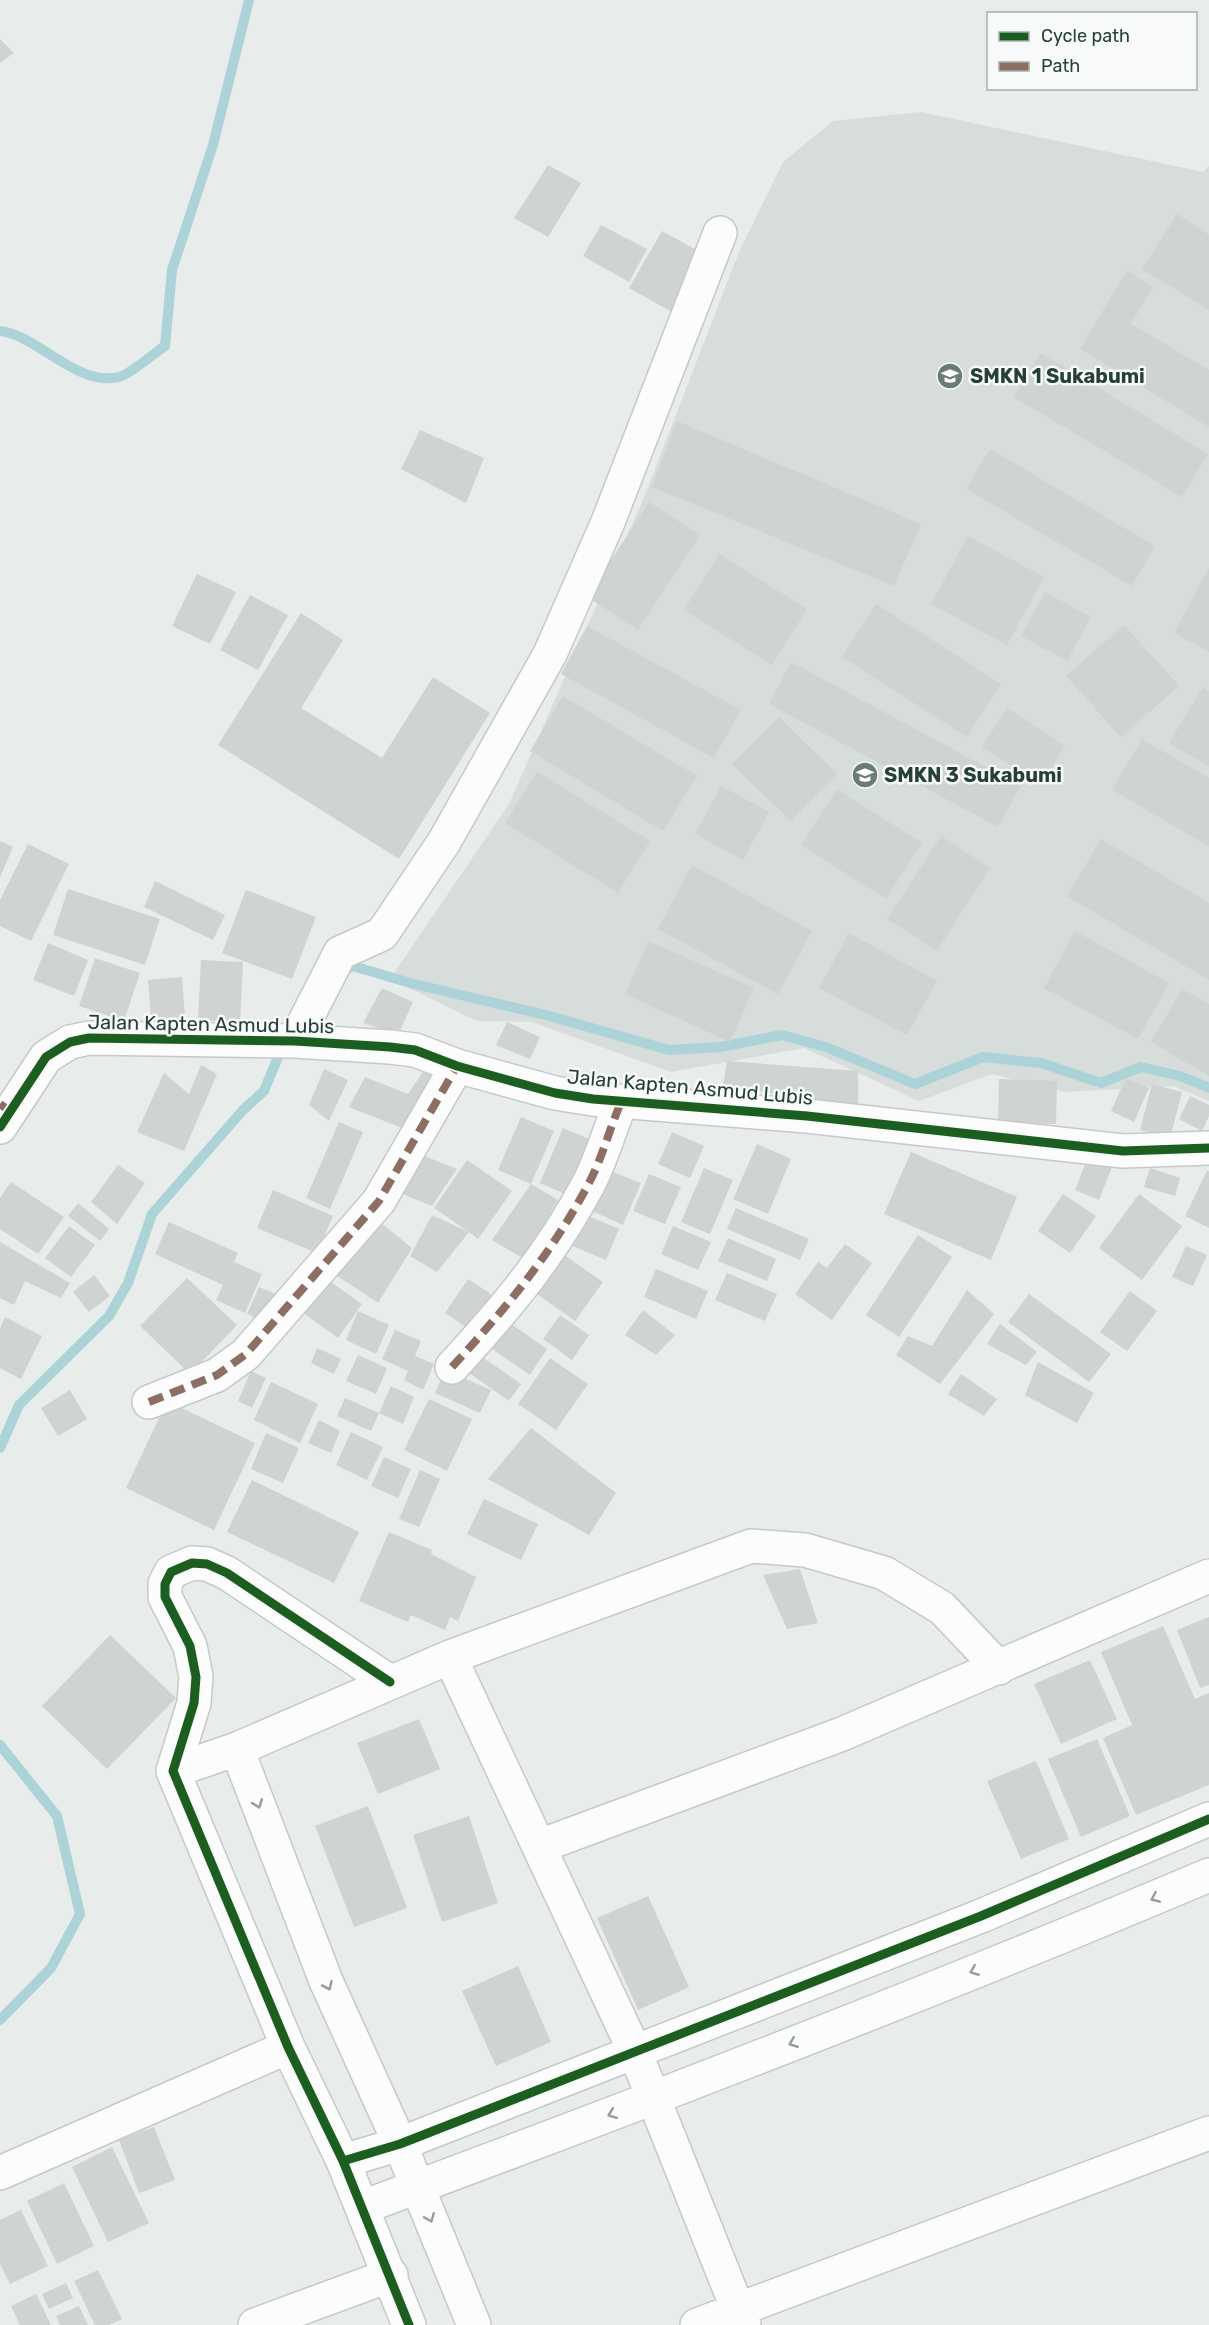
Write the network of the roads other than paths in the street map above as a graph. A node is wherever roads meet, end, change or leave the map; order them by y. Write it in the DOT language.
graph roads {
  1 [pos="720,233"];
  2 [pos="294,1041"];
  3 [pos="457,1066"];
  4 [pos="621,1102"];
  5 [pos="4,1114"];
  6 [pos="1209,1148"];
  7 [pos="452,1367"];
  8 [pos="149,1402"];
  9 [pos="1209,1575"];
  10 [pos="450,1657"];
  11 [pos="999,1668"];
  12 [pos="390,1682"];
  13 [pos="237,1749"];
  14 [pos="173,1771"];
  15 [pos="1209,1819"];
  16 [pos="540,1846"];
  17 [pos="1209,1875"];
  18 [pos="837,1973"];
  19 [pos="856,2018"];
  20 [pos="288,2047"];
  21 [pos="635,2052"];
  22 [pos="653,2098"];
  23 [pos="1209,2133"];
  24 [pos="400,2144"];
  25 [pos="343,2161"];
  26 [pos="0,2173"];
  27 [pos="418,2187"];
  28 [pos="363,2207"];
  29 [pos="391,2275"];
  30 [pos="740,2317"];
  31 [pos="255,2325"];
  32 [pos="410,2325"];
  33 [pos="474,2325"];
  34 [pos="697,2325"];
  1 -- 2 [label="street"];
  2 -- 3 [label="street, Jalan Kapten Asmud Lubis"];
  2 -- 5 [label="street, Jalan Kapten Asmud Lubis"];
  3 -- 4 [label="street, Jalan Kapten Asmud Lubis"];
  3 -- 8 [label="street"];
  4 -- 6 [label="street, Jalan Kapten Asmud Lubis"];
  4 -- 7 [label="street"];
  9 -- 11 [label="street"];
  10 -- 11 [label="street"];
  10 -- 12 [label="street"];
  10 -- 16 [label="street"];
  11 -- 16 [label="street"];
  12 -- 13 [label="street"];
  12 -- 14 [label="street"];
  13 -- 14 [label="street"];
  13 -- 24 [label="street, one-way"];
  14 -- 20 [label="street"];
  15 -- 18 [label="street"];
  16 -- 21 [label="street"];
  17 -- 19 [label="street, one-way"];
  18 -- 19 [label="street"];
  18 -- 21 [label="street"];
  19 -- 22 [label="street, one-way"];
  20 -- 25 [label="street"];
  20 -- 26 [label="street"];
  21 -- 22 [label="street"];
  21 -- 24 [label="street"];
  22 -- 27 [label="street, one-way"];
  22 -- 30 [label="street"];
  23 -- 30 [label="street"];
  24 -- 25 [label="street"];
  24 -- 27 [label="street"];
  25 -- 28 [label="street"];
  27 -- 28 [label="street"];
  27 -- 33 [label="street, one-way"];
  28 -- 29 [label="street"];
  29 -- 31 [label="street"];
  29 -- 32 [label="street"];
  30 -- 34 [label="street"];
}
